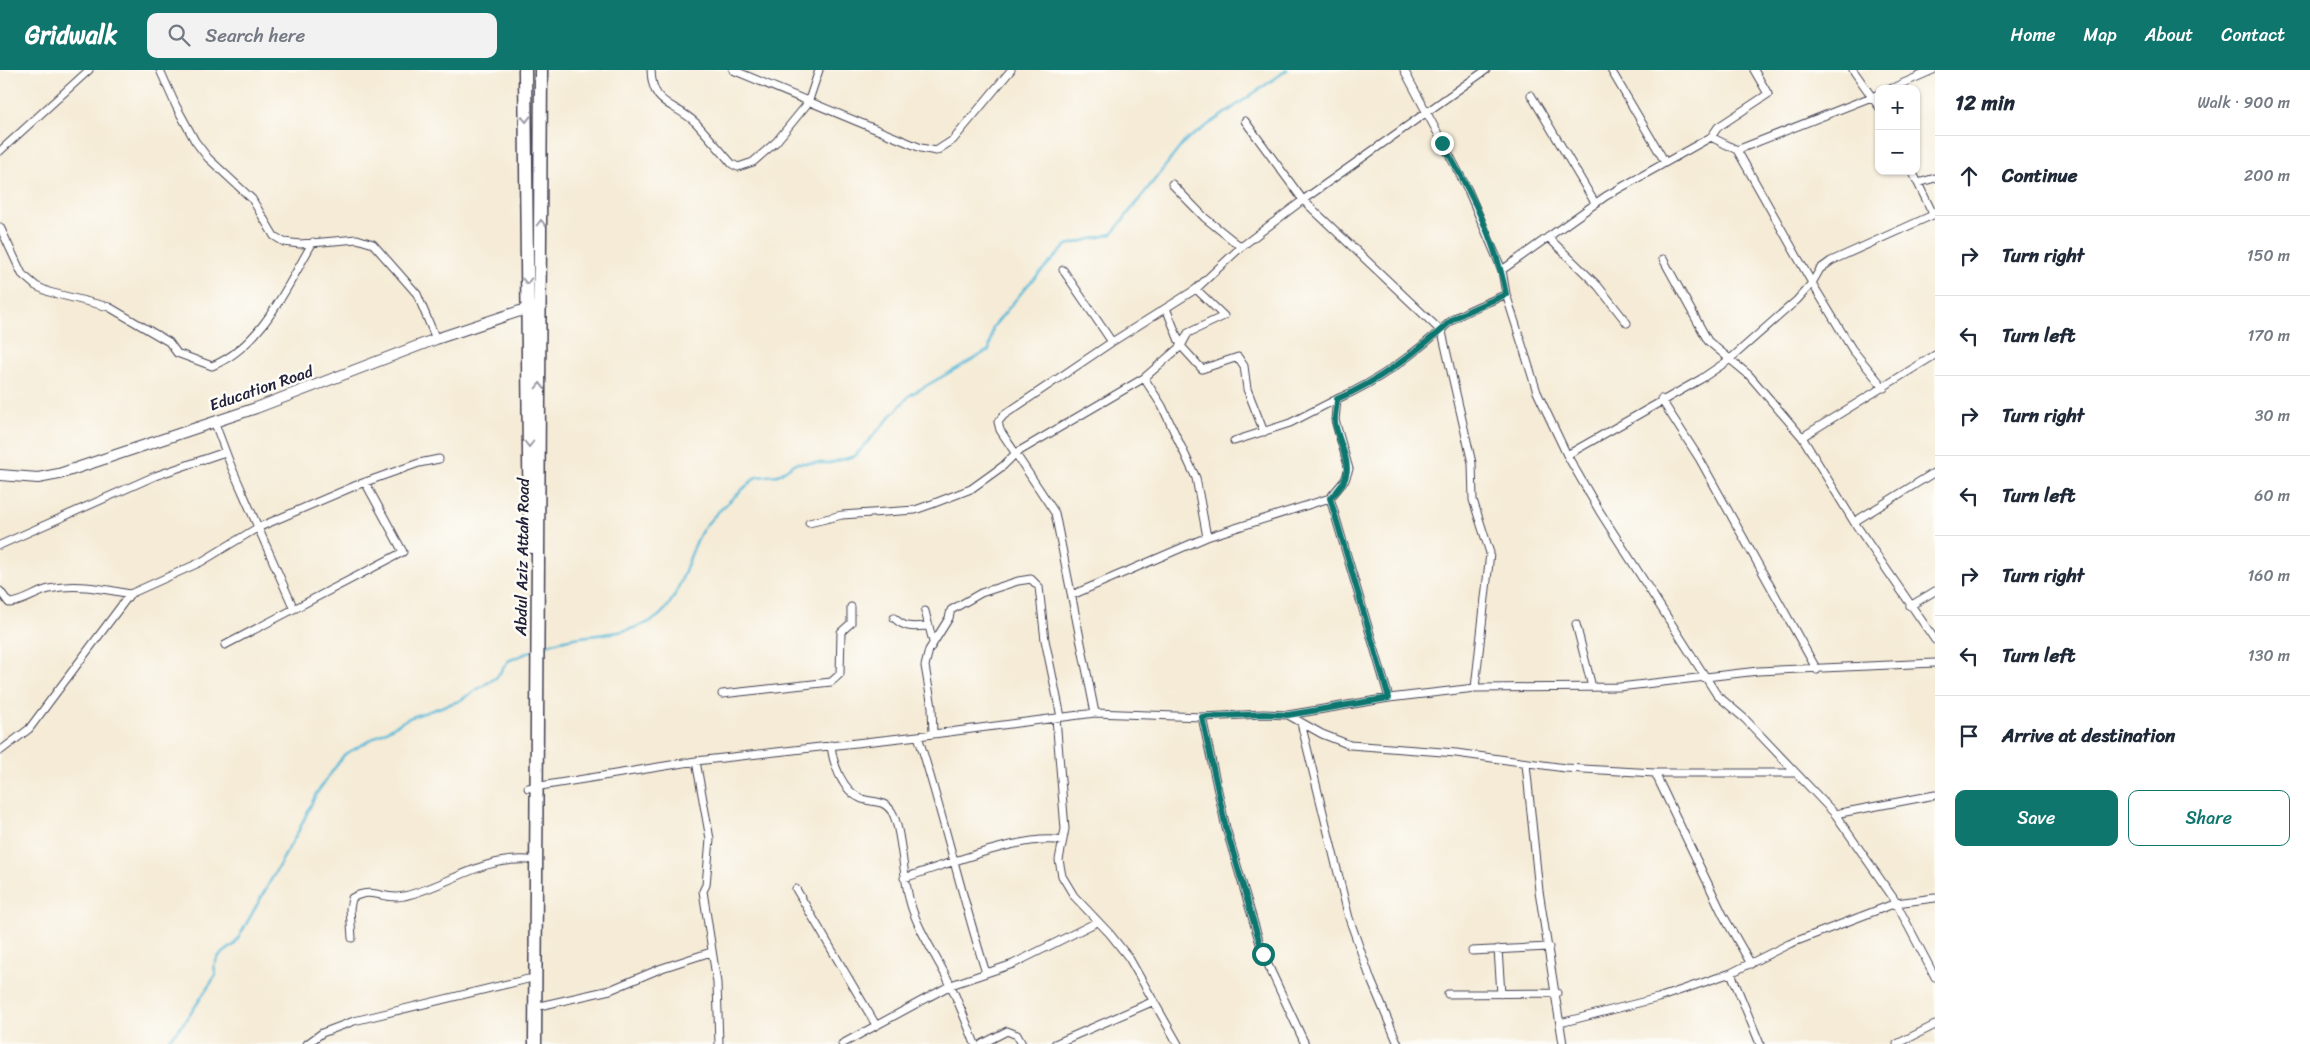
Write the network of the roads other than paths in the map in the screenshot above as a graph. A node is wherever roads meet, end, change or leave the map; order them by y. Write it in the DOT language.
graph roads {
  1 [pos="89,70"];
  2 [pos="160,70"];
  3 [pos="525,70"];
  4 [pos="541,70"];
  5 [pos="651,70"];
  6 [pos="733,70"];
  7 [pos="819,70"];
  8 [pos="1011,70"];
  9 [pos="1404,70"];
  10 [pos="1486,70"];
  11 [pos="1612,70"];
  12 [pos="1754,70"];
  13 [pos="1854,70"];
  14 [pos="1933,70"];
  15 [pos="1899,85"];
  16 [pos="1875,94"];
  17 [pos="1531,95"];
  18 [pos="1875,95"];
  19 [pos="808,103"];
  20 [pos="1426,112"];
  21 [pos="1245,121"];
  22 [pos="1711,137"];
  23 [pos="1737,150"];
  24 [pos="0,152"];
  25 [pos="1665,162"];
  26 [pos="1914,175"];
  27 [pos="1935,178"];
  28 [pos="1918,183"];
  29 [pos="1172,184"];
  30 [pos="1303,200"];
  31 [pos="1595,203"];
  32 [pos="1934,214"];
  33 [pos="0,227"];
  34 [pos="1548,237"];
  35 [pos="312,242"];
  36 [pos="1241,247"];
  37 [pos="1663,259"];
  38 [pos="1063,270"];
  39 [pos="1502,270"];
  40 [pos="1812,284"];
  41 [pos="1196,289"];
  42 [pos="1506,294"];
  43 [pos="541,304"];
  44 [pos="1166,308"];
  45 [pos="528,309"];
  46 [pos="1627,324"];
  47 [pos="1442,332"];
  48 [pos="436,339"];
  49 [pos="1112,342"];
  50 [pos="1181,346"];
  51 [pos="1935,355"];
  52 [pos="1729,360"];
  53 [pos="1144,378"];
  54 [pos="1884,388"];
  55 [pos="1337,399"];
  56 [pos="1662,399"];
  57 [pos="214,421"];
  58 [pos="1264,432"];
  59 [pos="1802,437"];
  60 [pos="1234,441"];
  61 [pos="225,452"];
  62 [pos="1016,452"];
  63 [pos="1567,455"];
  64 [pos="439,459"];
  65 [pos="1935,472"];
  66 [pos="0,475"];
  67 [pos="365,482"];
  68 [pos="1330,498"];
  69 [pos="1854,522"];
  70 [pos="809,523"];
  71 [pos="257,528"];
  72 [pos="1207,537"];
  73 [pos="0,544"];
  74 [pos="0,591"];
  75 [pos="1935,591"];
  76 [pos="130,594"];
  77 [pos="1072,595"];
  78 [pos="1910,606"];
  79 [pos="851,607"];
  80 [pos="294,609"];
  81 [pos="925,611"];
  82 [pos="894,618"];
  83 [pos="1576,624"];
  84 [pos="929,626"];
  85 [pos="1935,640"];
  86 [pos="933,642"];
  87 [pos="225,645"];
  88 [pos="533,650"];
  89 [pos="1935,663"];
  90 [pos="1817,670"];
  91 [pos="1704,678"];
  92 [pos="1592,687"];
  93 [pos="1475,688"];
  94 [pos="722,694"];
  95 [pos="1389,698"];
  96 [pos="1095,712"];
  97 [pos="1288,715"];
  98 [pos="1202,717"];
  99 [pos="1058,718"];
  100 [pos="1301,723"];
  101 [pos="933,734"];
  102 [pos="918,736"];
  103 [pos="830,745"];
  104 [pos="0,751"];
  105 [pos="696,761"];
  106 [pos="1526,764"];
  107 [pos="1655,773"];
  108 [pos="1795,773"];
  109 [pos="531,787"];
  110 [pos="1935,794"];
  111 [pos="1835,814"];
  112 [pos="1062,841"];
  113 [pos="528,860"];
  114 [pos="953,863"];
  115 [pos="904,878"];
  116 [pos="796,888"];
  117 [pos="1935,898"];
  118 [pos="1896,903"];
  119 [pos="1097,922"];
  120 [pos="352,938"];
  121 [pos="1549,947"];
  122 [pos="1498,949"];
  123 [pos="1472,951"];
  124 [pos="711,952"];
  125 [pos="1751,964"];
  126 [pos="986,973"];
  127 [pos="1731,973"];
  128 [pos="1935,976"];
  129 [pos="528,979"];
  130 [pos="950,985"];
  131 [pos="1448,994"];
  132 [pos="1501,994"];
  133 [pos="1557,994"];
  134 [pos="1154,1001"];
  135 [pos="535,1007"];
  136 [pos="1560,1023"];
  137 [pos="876,1025"];
  138 [pos="1935,1025"];
  139 [pos="307,1044"];
  140 [pos="528,1044"];
  141 [pos="535,1044"];
  142 [pos="719,1044"];
  143 [pos="842,1044"];
  144 [pos="975,1044"];
  145 [pos="982,1044"];
  146 [pos="1022,1044"];
  147 [pos="1055,1044"];
  148 [pos="1178,1044"];
  149 [pos="1305,1044"];
  150 [pos="1398,1044"];
  151 [pos="1564,1044"];
  152 [pos="1760,1044"];
  153 [pos="1897,1044"];
  1 -- 24 [label="street"];
  2 -- 35 [label="street"];
  3 -- 45 [label="highway, Abdul Aziz Attah Road, one-way"];
  43 -- 4 [label="highway, Abdul Aziz Attah Road, one-way"];
  5 -- 19 [label="street"];
  6 -- 19 [label="street"];
  7 -- 19 [label="street"];
  8 -- 19 [label="street"];
  9 -- 20 [label="street"];
  10 -- 20 [label="street"];
  11 -- 25 [label="street"];
  12 -- 22 [label="street"];
  13 -- 16 [label="street"];
  14 -- 15 [label="street"];
  17 -- 31 [label="street"];
  18 -- 23 [label="street"];
  20 -- 30 [label="street"];
  20 -- 39 [label="street"];
  21 -- 30 [label="street"];
  22 -- 23 [label="street"];
  22 -- 25 [label="street"];
  23 -- 40 [label="street"];
  25 -- 31 [label="street"];
  26 -- 28 [label="street"];
  27 -- 28 [label="street"];
  28 -- 32 [label="street"];
  29 -- 36 [label="street"];
  30 -- 36 [label="street"];
  30 -- 47 [label="street"];
  31 -- 34 [label="street"];
  32 -- 40 [label="street"];
  33 -- 35 [label="street"];
  34 -- 39 [label="street"];
  34 -- 46 [label="street"];
  35 -- 48 [label="street"];
  36 -- 41 [label="street"];
  37 -- 52 [label="street"];
  38 -- 49 [label="street"];
  39 -- 42 [label="street"];
  40 -- 52 [label="street"];
  40 -- 54 [label="street"];
  41 -- 44 [label="street"];
  41 -- 50 [label="street"];
  42 -- 47 [label="street"];
  42 -- 63 [label="street"];
  43 -- 45 [label="street, Education Road"];
  88 -- 43 [label="highway, Abdul Aziz Attah Road, one-way"];
  44 -- 49 [label="street"];
  44 -- 50 [label="street"];
  45 -- 48 [label="street, Education Road"];
  45 -- 88 [label="highway, Abdul Aziz Attah Road, one-way"];
  47 -- 55 [label="street"];
  47 -- 93 [label="street"];
  48 -- 57 [label="street, Education Road"];
  49 -- 62 [label="street"];
  50 -- 53 [label="street"];
  50 -- 58 [label="street"];
  51 -- 54 [label="street"];
  52 -- 56 [label="street"];
  52 -- 59 [label="street"];
  53 -- 62 [label="street"];
  53 -- 72 [label="street"];
  54 -- 59 [label="street"];
  55 -- 58 [label="street"];
  55 -- 68 [label="street"];
  56 -- 63 [label="street"];
  56 -- 90 [label="street"];
  57 -- 61 [label="street"];
  57 -- 66 [label="street, Education Road"];
  58 -- 60 [label="street"];
  59 -- 69 [label="street"];
  61 -- 71 [label="street"];
  61 -- 73 [label="street"];
  62 -- 70 [label="street"];
  62 -- 77 [label="street"];
  63 -- 91 [label="street"];
  64 -- 67 [label="street"];
  65 -- 69 [label="street"];
  67 -- 71 [label="street"];
  67 -- 80 [label="street"];
  68 -- 72 [label="street"];
  68 -- 95 [label="street"];
  69 -- 78 [label="street"];
  71 -- 76 [label="street"];
  71 -- 80 [label="street"];
  72 -- 77 [label="street"];
  74 -- 76 [label="street"];
  75 -- 78 [label="street"];
  76 -- 104 [label="street"];
  77 -- 96 [label="street"];
  78 -- 85 [label="street"];
  79 -- 94 [label="street"];
  80 -- 87 [label="street"];
  81 -- 84 [label="street"];
  82 -- 84 [label="street"];
  83 -- 92 [label="street"];
  84 -- 86 [label="street"];
  86 -- 99 [label="street"];
  86 -- 101 [label="street"];
  88 -- 109 [label="highway, Abdul Aziz Attah Road"];
  89 -- 90 [label="street"];
  90 -- 91 [label="street"];
  91 -- 92 [label="street"];
  91 -- 108 [label="street"];
  92 -- 93 [label="street"];
  93 -- 95 [label="street"];
  95 -- 97 [label="street"];
  96 -- 98 [label="street"];
  96 -- 99 [label="street"];
  97 -- 98 [label="street"];
  97 -- 100 [label="street"];
  98 -- 149 [label="street"];
  99 -- 101 [label="street"];
  99 -- 112 [label="street"];
  100 -- 106 [label="street"];
  100 -- 150 [label="street"];
  101 -- 102 [label="street"];
  102 -- 103 [label="street"];
  102 -- 114 [label="street"];
  103 -- 105 [label="street"];
  103 -- 115 [label="street"];
  105 -- 109 [label="street"];
  105 -- 124 [label="street"];
  106 -- 107 [label="street"];
  106 -- 121 [label="street"];
  107 -- 108 [label="street"];
  107 -- 125 [label="street"];
  108 -- 111 [label="street"];
  109 -- 113 [label="highway, Abdul Aziz Attah Road"];
  109 -- 135 [label="highway, Abdul Aziz Attah Road"];
  110 -- 111 [label="street"];
  111 -- 118 [label="street"];
  112 -- 114 [label="street"];
  112 -- 119 [label="street"];
  113 -- 120 [label="street"];
  113 -- 129 [label="highway, Abdul Aziz Attah Road"];
  114 -- 115 [label="street"];
  114 -- 126 [label="street"];
  115 -- 130 [label="street"];
  116 -- 137 [label="street"];
  117 -- 118 [label="street"];
  118 -- 125 [label="street"];
  118 -- 128 [label="street"];
  119 -- 126 [label="street"];
  119 -- 134 [label="street"];
  121 -- 122 [label="street"];
  121 -- 133 [label="street"];
  122 -- 123 [label="street"];
  122 -- 132 [label="street"];
  124 -- 135 [label="street"];
  124 -- 142 [label="street"];
  125 -- 127 [label="street"];
  126 -- 130 [label="street"];
  127 -- 136 [label="street"];
  127 -- 152 [label="street"];
  129 -- 139 [label="street"];
  129 -- 140 [label="highway, Abdul Aziz Attah Road"];
  130 -- 137 [label="street"];
  130 -- 144 [label="street"];
  131 -- 132 [label="street"];
  132 -- 133 [label="street"];
  133 -- 136 [label="street"];
  134 -- 147 [label="street"];
  134 -- 148 [label="street"];
  135 -- 141 [label="highway, Abdul Aziz Attah Road"];
  136 -- 151 [label="street"];
  137 -- 143 [label="street"];
  138 -- 153 [label="street"];
  145 -- 146 [label="street"];
}
